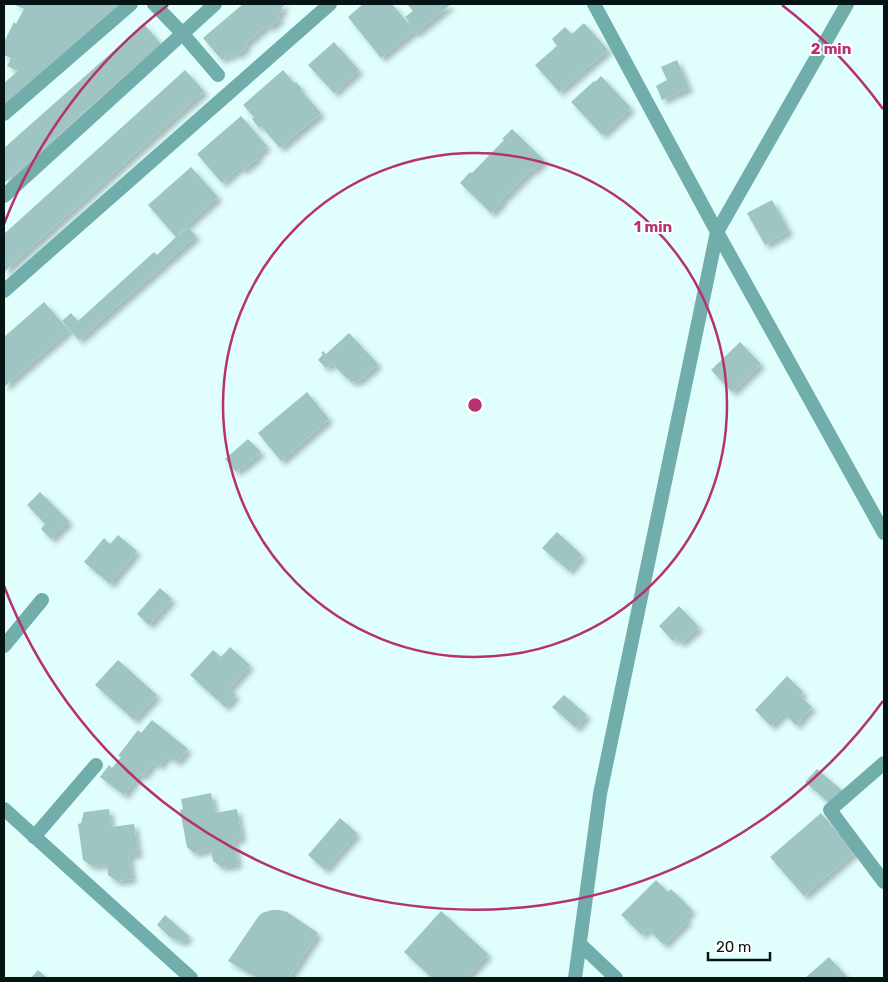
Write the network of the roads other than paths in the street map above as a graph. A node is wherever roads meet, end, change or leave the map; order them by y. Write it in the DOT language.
graph roads {
  1 [pos="131,4"];
  2 [pos="154,4"];
  3 [pos="215,4"];
  4 [pos="330,4"];
  5 [pos="594,4"];
  6 [pos="847,4"];
  7 [pos="182,33"];
  8 [pos="218,74"];
  9 [pos="4,114"];
  10 [pos="4,196"];
  11 [pos="717,232"];
  12 [pos="4,291"];
  13 [pos="884,533"];
  14 [pos="42,600"];
  15 [pos="4,646"];
  16 [pos="884,763"];
  17 [pos="96,765"];
  18 [pos="4,809"];
  19 [pos="34,836"];
  20 [pos="884,882"];
  21 [pos="580,944"];
  22 [pos="191,978"];
  23 [pos="575,978"];
  24 [pos="616,978"];
  1 -- 9 [label="street"];
  2 -- 7 [label="street"];
  3 -- 7 [label="street"];
  4 -- 12 [label="street"];
  5 -- 11 [label="street"];
  6 -- 11 [label="street"];
  7 -- 8 [label="street"];
  7 -- 10 [label="street"];
  11 -- 13 [label="street"];
  11 -- 21 [label="street"];
  14 -- 15 [label="street"];
  16 -- 20 [label="street"];
  17 -- 19 [label="street"];
  18 -- 19 [label="street"];
  19 -- 22 [label="street"];
  21 -- 23 [label="street"];
  21 -- 24 [label="street"];
}
